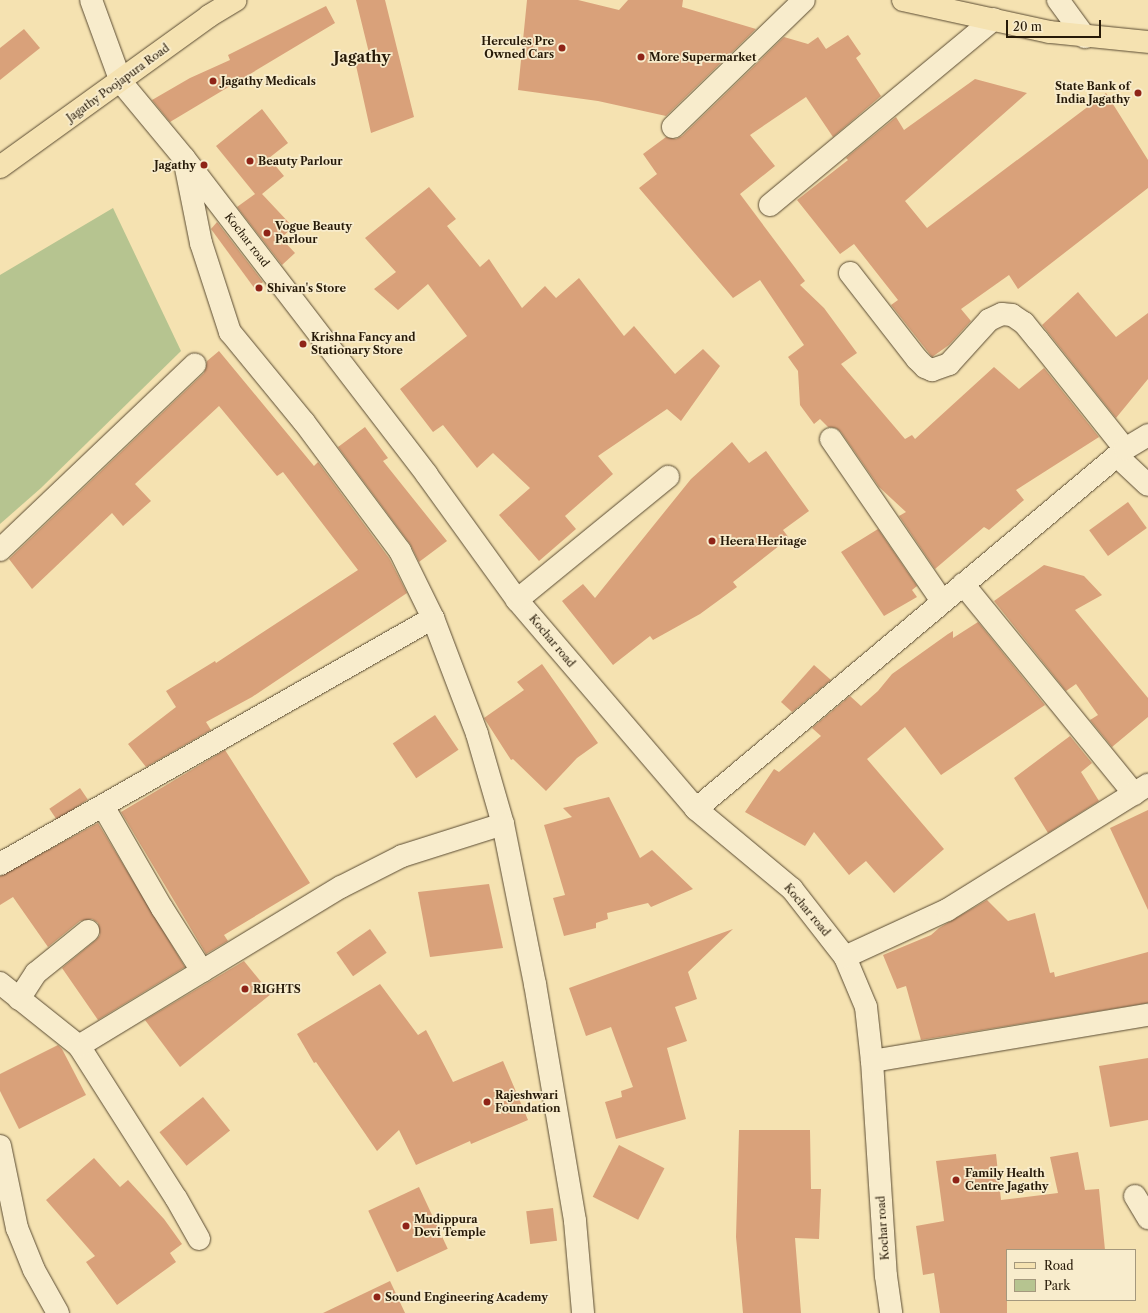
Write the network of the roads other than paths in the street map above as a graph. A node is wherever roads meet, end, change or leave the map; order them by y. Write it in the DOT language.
graph roads {
  1 [pos="91,0"];
  2 [pos="236,0"];
  3 [pos="804,0"];
  4 [pos="902,0"];
  5 [pos="1058,0"];
  6 [pos="994,19"];
  7 [pos="1085,37"];
  8 [pos="1148,42"];
  9 [pos="121,82"];
  10 [pos="673,127"];
  11 [pos="184,158"];
  12 [pos="0,168"];
  13 [pos="770,205"];
  14 [pos="850,273"];
  15 [pos="195,364"];
  16 [pos="1148,435"];
  17 [pos="831,439"];
  18 [pos="1121,452"];
  19 [pos="668,477"];
  20 [pos="1148,485"];
  21 [pos="0,550"];
  22 [pos="964,584"];
  23 [pos="517,600"];
  24 [pos="942,601"];
  25 [pos="433,618"];
  26 [pos="1141,790"];
  27 [pos="103,806"];
  28 [pos="696,809"];
  29 [pos="503,824"];
  30 [pos="0,864"];
  31 [pos="88,931"];
  32 [pos="844,957"];
  33 [pos="202,971"];
  34 [pos="0,983"];
  35 [pos="19,999"];
  36 [pos="1148,1015"];
  37 [pos="79,1046"];
  38 [pos="872,1061"];
  39 [pos="0,1146"];
  40 [pos="1135,1196"];
  41 [pos="1148,1218"];
  42 [pos="199,1239"];
  43 [pos="58,1313"];
  44 [pos="583,1313"];
  45 [pos="891,1313"];
  1 -- 9 [label="street, Kochar road"];
  2 -- 9 [label="main road, Jagathy Poojapura Road"];
  3 -- 10 [label="street"];
  4 -- 6 [label="main road"];
  5 -- 7 [label="street"];
  6 -- 7 [label="main road"];
  6 -- 13 [label="street"];
  7 -- 8 [label="main road"];
  9 -- 11 [label="street, Kochar road"];
  9 -- 12 [label="main road, Jagathy Poojapura Road"];
  11 -- 23 [label="street, Kochar road"];
  11 -- 25 [label="street"];
  14 -- 18 [label="street"];
  15 -- 21 [label="street"];
  16 -- 18 [label="street"];
  17 -- 24 [label="street"];
  18 -- 20 [label="street"];
  18 -- 22 [label="street"];
  19 -- 23 [label="street"];
  22 -- 24 [label="street"];
  22 -- 26 [label="street"];
  23 -- 28 [label="street, Kochar road"];
  24 -- 28 [label="street"];
  25 -- 27 [label="street"];
  25 -- 29 [label="street"];
  26 -- 32 [label="street"];
  27 -- 30 [label="street"];
  27 -- 33 [label="street"];
  28 -- 32 [label="street, Kochar road"];
  29 -- 33 [label="street"];
  29 -- 44 [label="street"];
  31 -- 35 [label="street"];
  32 -- 38 [label="street, Kochar road"];
  33 -- 37 [label="street"];
  34 -- 35 [label="street"];
  35 -- 37 [label="street"];
  36 -- 38 [label="street"];
  37 -- 42 [label="street"];
  38 -- 45 [label="street, Kochar road"];
  39 -- 43 [label="street"];
  40 -- 41 [label="street"];
}
